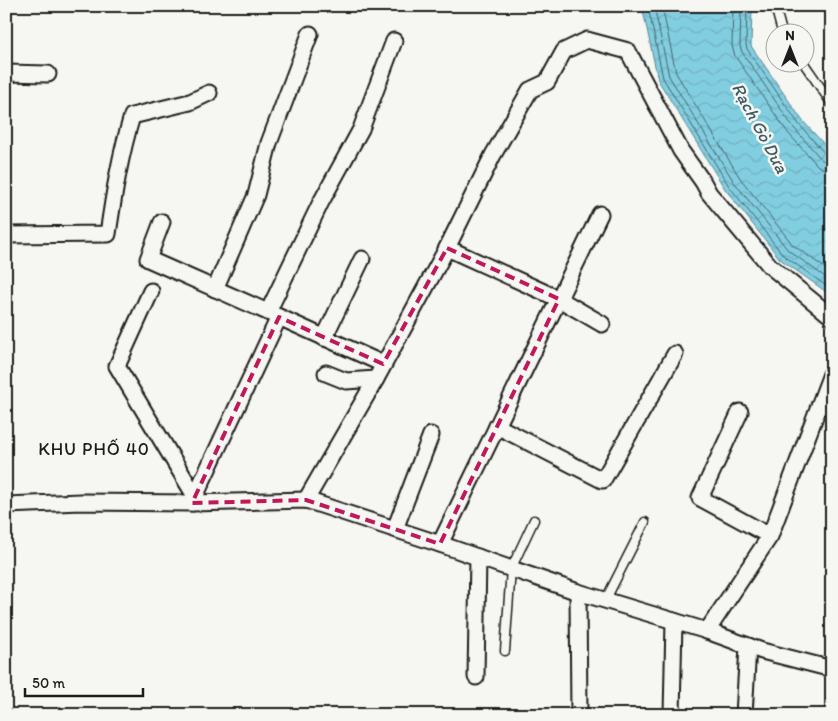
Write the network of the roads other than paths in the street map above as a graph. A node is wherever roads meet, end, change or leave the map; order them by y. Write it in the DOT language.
graph roads {
  1 [pos="775,6"];
  2 [pos="779,22"];
  3 [pos="310,34"];
  4 [pos="394,42"];
  5 [pos="809,72"];
  6 [pos="6,73"];
  7 [pos="48,74"];
  8 [pos="209,93"];
  9 [pos="832,104"];
  10 [pos="600,214"];
  11 [pos="162,222"];
  12 [pos="6,235"];
  13 [pos="448,248"];
  14 [pos="362,259"];
  15 [pos="215,289"];
  16 [pos="150,291"];
  17 [pos="559,299"];
  18 [pos="274,315"];
  19 [pos="832,317"];
  20 [pos="602,324"];
  21 [pos="324,338"];
  22 [pos="675,354"];
  23 [pos="383,364"];
  24 [pos="326,373"];
  25 [pos="831,374"];
  26 [pos="376,378"];
  27 [pos="740,412"];
  28 [pos="497,426"];
  29 [pos="432,435"];
  30 [pos="193,499"];
  31 [pos="306,500"];
  32 [pos="6,505"];
  33 [pos="534,520"];
  34 [pos="645,522"];
  35 [pos="395,529"];
  36 [pos="770,536"];
  37 [pos="440,544"];
  38 [pos="478,557"];
  39 [pos="511,568"];
  40 [pos="578,592"];
  41 [pos="605,600"];
  42 [pos="674,621"];
  43 [pos="707,631"];
  44 [pos="748,646"];
  45 [pos="505,651"];
  46 [pos="832,669"];
  47 [pos="476,677"];
  48 [pos="579,715"];
  49 [pos="672,715"];
  50 [pos="744,715"];
  1 -- 2 [label="lane"];
  3 -- 15 [label="street"];
  4 -- 18 [label="street"];
  5 -- 9 [label="lane"];
  6 -- 7 [label="street"];
  8 -- 12 [label="street"];
  10 -- 17 [label="street"];
  11 -- 15 [label="street"];
  13 -- 17 [label="street"];
  13 -- 19 [label="street"];
  13 -- 23 [label="street"];
  14 -- 21 [label="street"];
  15 -- 18 [label="street"];
  16 -- 30 [label="street"];
  17 -- 20 [label="street"];
  17 -- 28 [label="street"];
  18 -- 21 [label="street"];
  18 -- 30 [label="street"];
  21 -- 23 [label="street"];
  22 -- 28 [label="street"];
  23 -- 26 [label="street"];
  24 -- 26 [label="street"];
  25 -- 36 [label="street"];
  26 -- 31 [label="street"];
  27 -- 36 [label="street"];
  28 -- 37 [label="street"];
  29 -- 35 [label="street"];
  30 -- 31 [label="street"];
  30 -- 32 [label="street"];
  31 -- 35 [label="street"];
  33 -- 39 [label="lane"];
  34 -- 41 [label="lane"];
  35 -- 37 [label="street"];
  36 -- 43 [label="street"];
  37 -- 38 [label="street"];
  38 -- 39 [label="street"];
  38 -- 47 [label="street"];
  39 -- 40 [label="street"];
  39 -- 45 [label="lane"];
  40 -- 41 [label="street"];
  40 -- 48 [label="street"];
  41 -- 42 [label="street"];
  42 -- 43 [label="street"];
  42 -- 49 [label="street"];
  43 -- 44 [label="street"];
  44 -- 46 [label="street"];
  44 -- 50 [label="street"];
}
